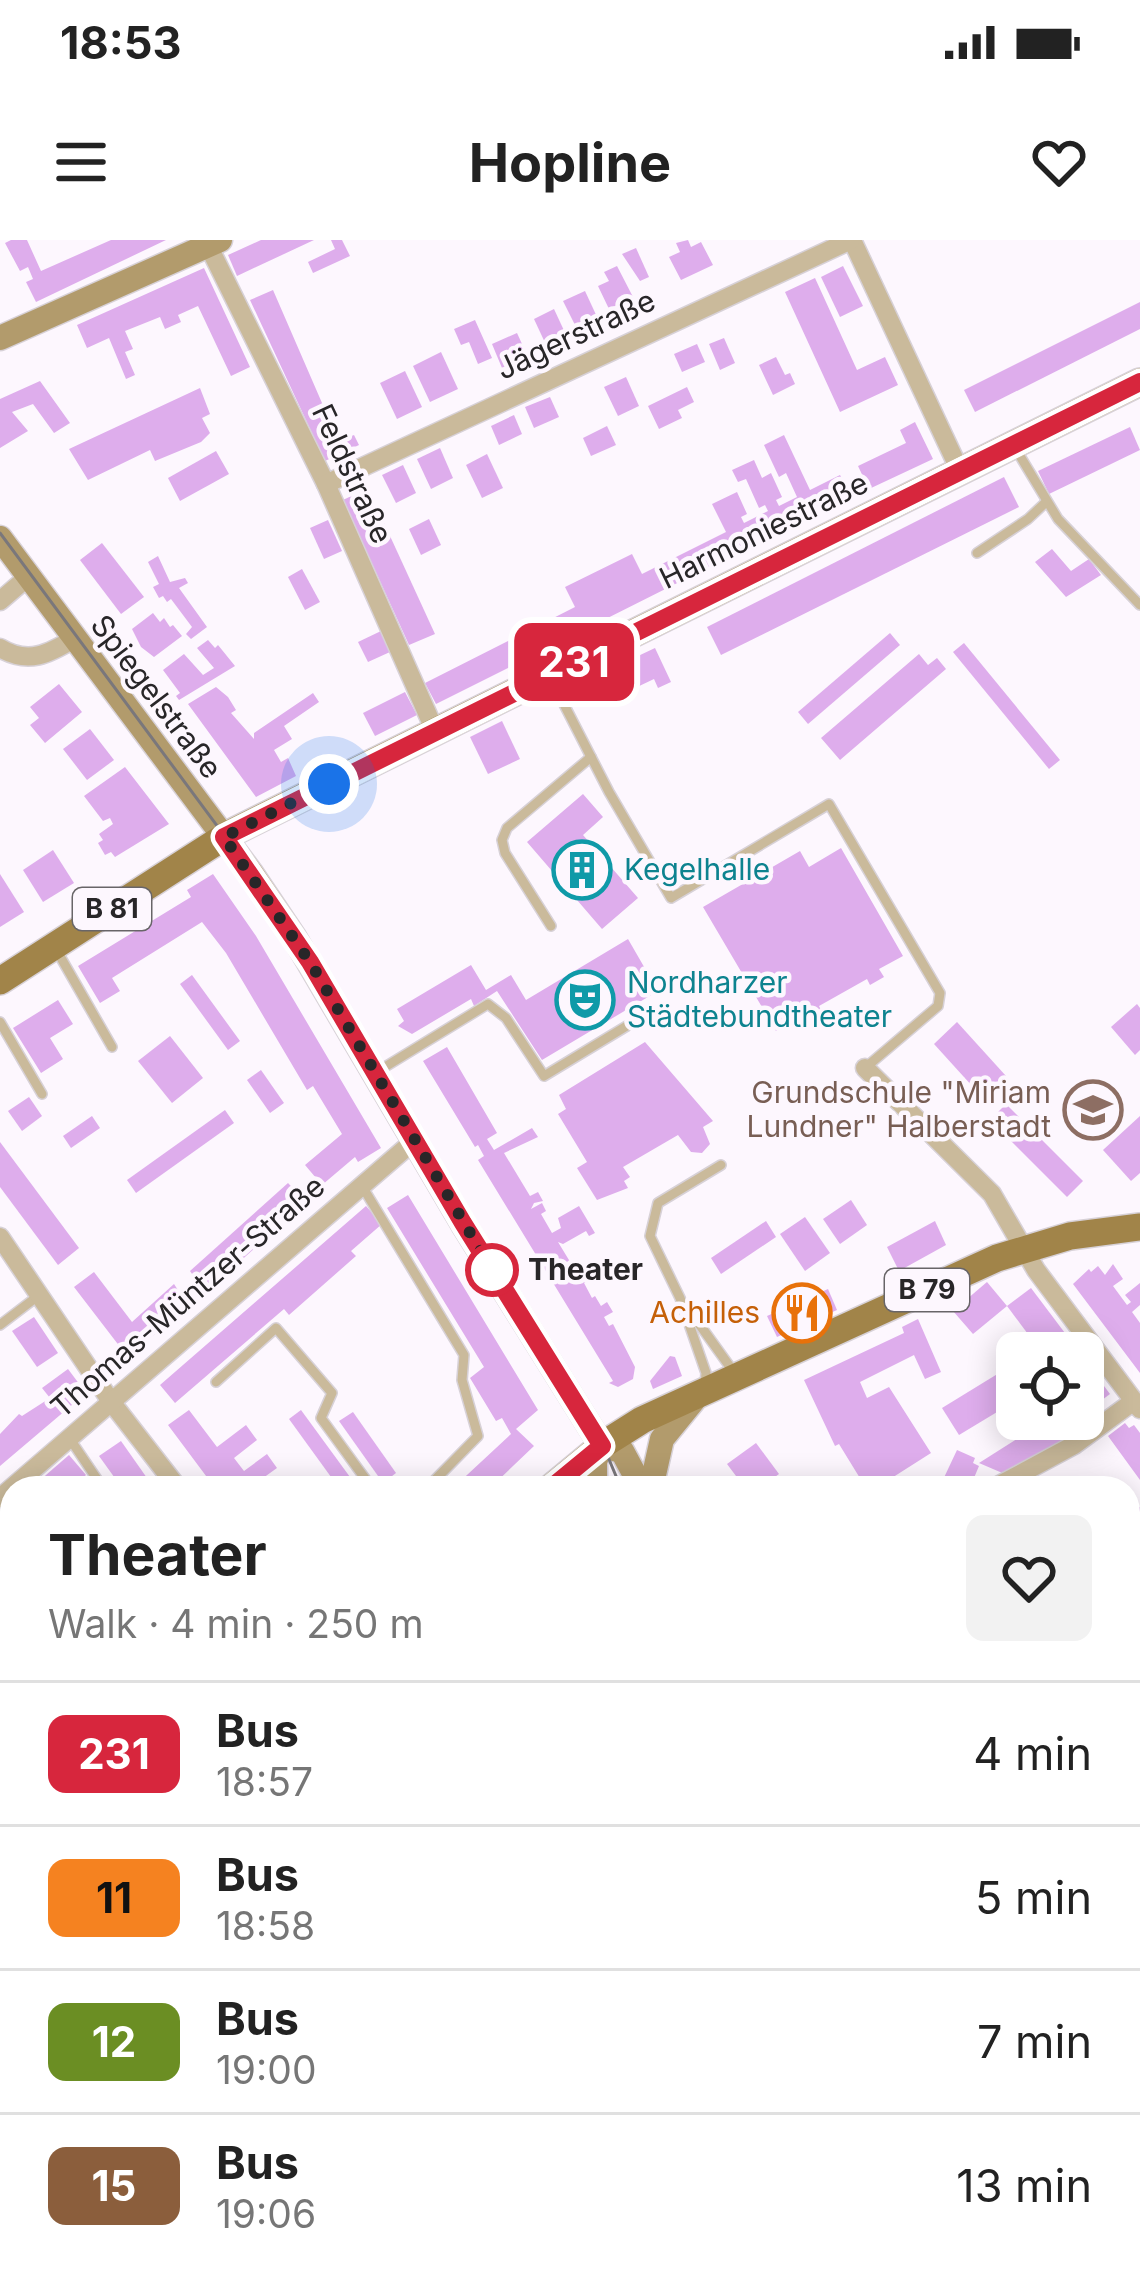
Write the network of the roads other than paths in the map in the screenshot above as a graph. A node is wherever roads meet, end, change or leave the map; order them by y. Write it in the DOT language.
graph roads {
  1 [pos="851,240"];
  2 [pos="214,243"];
  3 [pos="0,338"];
  4 [pos="1140,382"];
  5 [pos="1014,445"];
  6 [pos="960,471"];
  7 [pos="326,484"];
  8 [pos="1045,502"];
  9 [pos="0,538"];
  10 [pos="977,553"];
  11 [pos="28,576"];
  12 [pos="0,601"];
  13 [pos="1140,604"];
  14 [pos="75,638"];
  15 [pos="0,648"];
  16 [pos="549,674"];
  17 [pos="435,731"];
  18 [pos="591,757"];
  19 [pos="224,837"];
  20 [pos="551,926"];
  21 [pos="54,946"];
  22 [pos="0,981"];
  23 [pos="640,1018"];
  24 [pos="0,1022"];
  25 [pos="112,1047"];
  26 [pos="865,1068"];
  27 [pos="375,1073"];
  28 [pos="42,1094"];
  29 [pos="415,1140"];
  30 [pos="721,1165"];
  31 [pos="362,1186"];
  32 [pos="1140,1227"];
  33 [pos="0,1237"];
  34 [pos="1022,1249"];
  35 [pos="39,1295"];
  36 [pos="680,1298"];
  37 [pos="0,1325"];
  38 [pos="738,1377"];
  39 [pos="216,1382"];
  40 [pos="704,1391"];
  41 [pos="112,1403"];
  42 [pos="1137,1405"];
  43 [pos="70,1439"];
  44 [pos="602,1446"];
  45 [pos="26,1476"];
  46 [pos="95,1476"];
  47 [pos="169,1476"];
  48 [pos="363,1476"];
  49 [pos="440,1476"];
  50 [pos="566,1476"];
  51 [pos="596,1476"];
  52 [pos="636,1476"];
  53 [pos="654,1476"];
  54 [pos="1016,1476"];
  1 -- 6 [label="street"];
  1 -- 7 [label="street, Jägerstraße"];
  2 -- 3 [label="street"];
  2 -- 7 [label="street, Feldstraße"];
  4 -- 5 [label="main road, Harmoniestraße / B 81"];
  5 -- 6 [label="main road, Harmoniestraße / B 81"];
  5 -- 8 [label="lane"];
  6 -- 16 [label="main road, Harmoniestraße / B 81"];
  7 -- 17 [label="street, Feldstraße"];
  8 -- 10 [label="lane"];
  8 -- 13 [label="lane"];
  9 -- 11 [label="street, Spiegelstraße"];
  11 -- 12 [label="street"];
  11 -- 14 [label="street, Spiegelstraße"];
  14 -- 15 [label="street"];
  14 -- 19 [label="street, Spiegelstraße"];
  16 -- 17 [label="main road, Harmoniestraße / B 81"];
  16 -- 18 [label="lane"];
  17 -- 19 [label="main road, Harmoniestraße / B 81"];
  18 -- 20 [label="lane"];
  18 -- 26 [label="lane"];
  19 -- 21 [label="main road, B 81"];
  19 -- 27 [label="street, Spiegelstraße"];
  21 -- 22 [label="main road, B 81"];
  21 -- 25 [label="lane"];
  23 -- 27 [label="lane"];
  24 -- 28 [label="lane"];
  26 -- 34 [label="street"];
  27 -- 29 [label="street, Spiegelstraße"];
  29 -- 31 [label="street, Thomas-Müntzer-Straße"];
  29 -- 44 [label="street, Spiegelstraße"];
  30 -- 36 [label="lane"];
  31 -- 41 [label="street, Thomas-Müntzer-Straße"];
  31 -- 49 [label="lane"];
  32 -- 34 [label="main road, B 79"];
  33 -- 35 [label="street"];
  34 -- 38 [label="main road, B 79"];
  34 -- 42 [label="street"];
  35 -- 37 [label="lane"];
  35 -- 41 [label="street"];
  36 -- 38 [label="lane"];
  36 -- 40 [label="lane"];
  38 -- 40 [label="main road, B 79"];
  39 -- 48 [label="lane"];
  40 -- 44 [label="main road, B 79"];
  40 -- 53 [label="street"];
  41 -- 43 [label="street, Thomas-Müntzer-Straße"];
  41 -- 47 [label="street"];
  42 -- 54 [label="street"];
  43 -- 45 [label="street, Thomas-Müntzer-Straße"];
  43 -- 46 [label="lane"];
  44 -- 50 [label="main road, B 79"];
  44 -- 51 [label="street"];
  44 -- 52 [label="street, Spiegelstraße"];
}
